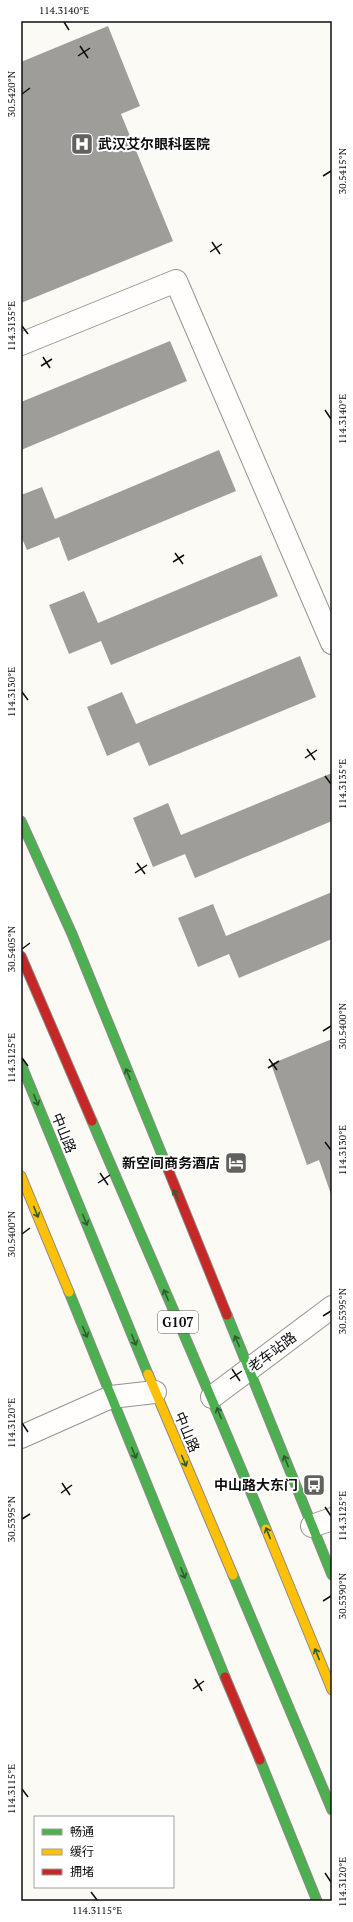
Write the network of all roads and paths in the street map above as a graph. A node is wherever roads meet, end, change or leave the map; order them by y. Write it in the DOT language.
graph roads {
  1 [pos="21,344"];
  2 [pos="332,643"];
  3 [pos="21,821"];
  4 [pos="21,956"];
  5 [pos="21,1064"];
  6 [pos="21,1176"];
  7 [pos="332,1307"];
  8 [pos="249,1370"];
  9 [pos="155,1392"];
  10 [pos="111,1397"];
  11 [pos="212,1397"];
  12 [pos="21,1437"];
  13 [pos="322,1522"];
  14 [pos="332,1575"];
  15 [pos="332,1690"];
  16 [pos="332,1810"];
  17 [pos="317,1901"];
  1 -- 2 [label="street"];
  8 -- 3 [label="main road, one-way"];
  11 -- 4 [label="main road, G107, one-way"];
  5 -- 9 [label="main road, 中山路, one-way"];
  6 -- 10 [label="main road, one-way"];
  7 -- 8 [label="street, 老车站路"];
  8 -- 11 [label="street, 老车站路"];
  13 -- 8 [label="main road, one-way"];
  9 -- 10 [label="street"];
  9 -- 16 [label="main road, 中山路, one-way"];
  10 -- 12 [label="street"];
  10 -- 17 [label="main road, one-way"];
  15 -- 11 [label="main road, G107, one-way"];
  13 -- 14 [label="main road"];
}
